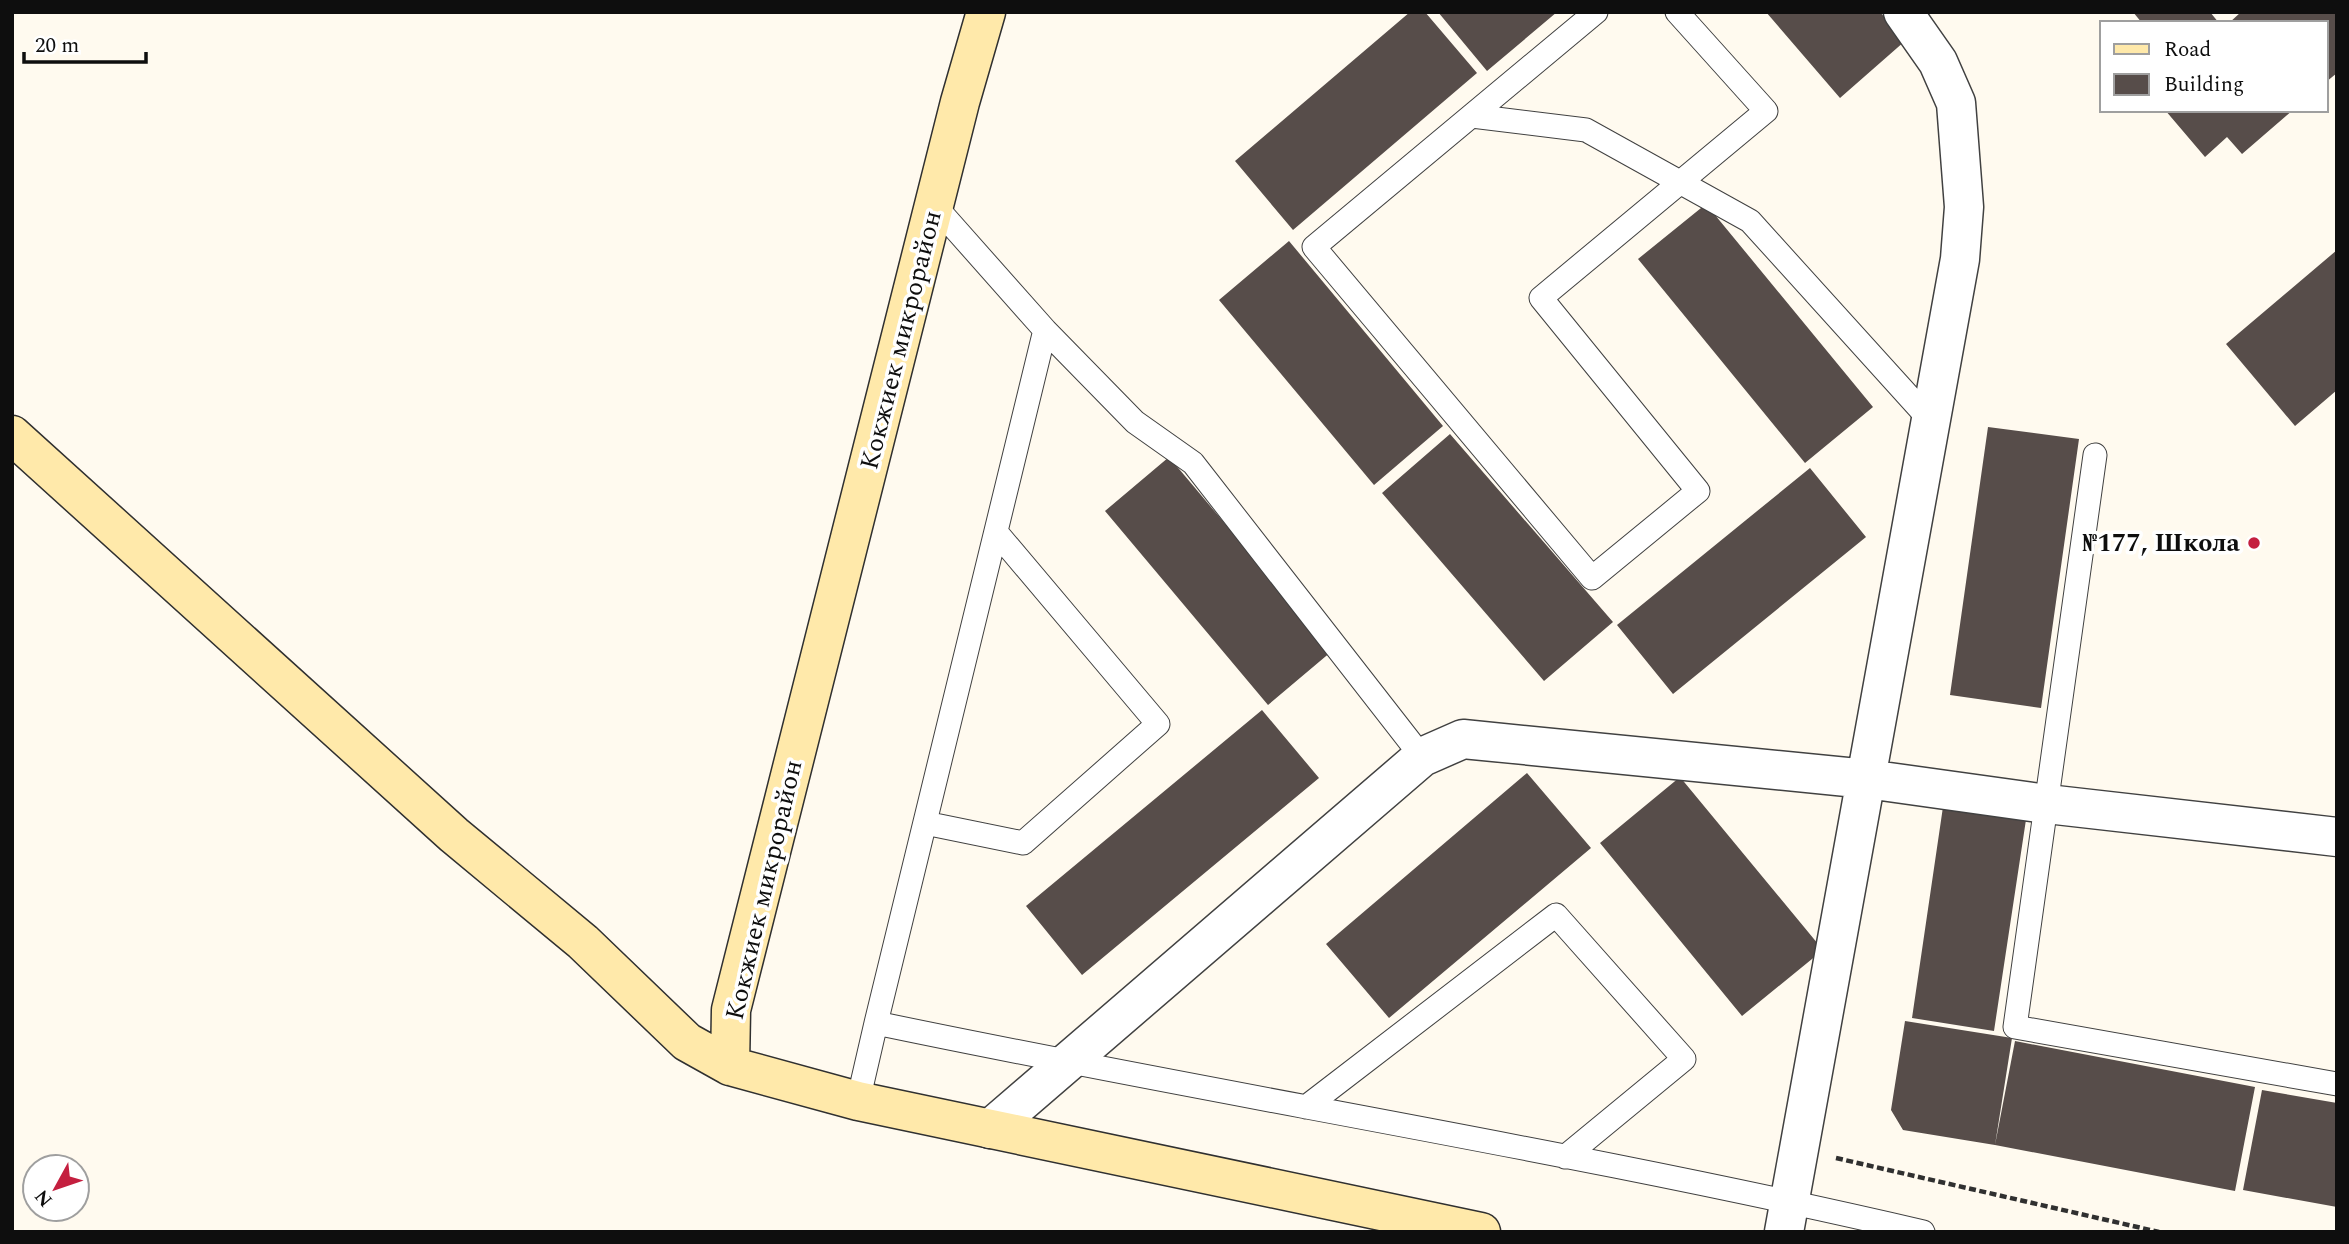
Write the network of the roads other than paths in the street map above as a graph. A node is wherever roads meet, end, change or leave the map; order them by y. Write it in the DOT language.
graph roads {
  1 [pos="986,12"];
  2 [pos="1596,12"];
  3 [pos="1677,12"];
  4 [pos="1903,12"];
  5 [pos="1472,116"];
  6 [pos="1679,182"];
  7 [pos="935,206"];
  8 [pos="1045,330"];
  9 [pos="1931,421"];
  10 [pos="12,435"];
  11 [pos="2095,455"];
  12 [pos="996,532"];
  13 [pos="1422,757"];
  14 [pos="1867,779"];
  15 [pos="2047,804"];
  16 [pos="925,823"];
  17 [pos="2337,837"];
  18 [pos="876,1023"];
  19 [pos="1070,1064"];
  20 [pos="730,1066"];
  21 [pos="2337,1084"];
  22 [pos="858,1101"];
  23 [pos="1306,1107"];
  24 [pos="990,1129"];
  25 [pos="1565,1157"];
  26 [pos="1787,1216"];
  27 [pos="1481,1232"];
  28 [pos="1923,1232"];
  1 -- 7 [label="street, Кокжиек микрорайон"];
  2 -- 5 [label="lane"];
  3 -- 6 [label="lane"];
  4 -- 9 [label="street"];
  5 -- 6 [label="lane"];
  5 -- 6 [label="lane"];
  6 -- 9 [label="lane"];
  7 -- 8 [label="lane"];
  7 -- 20 [label="street, Кокжиек микрорайон"];
  8 -- 12 [label="lane"];
  8 -- 13 [label="lane"];
  9 -- 14 [label="street"];
  10 -- 20 [label="street"];
  11 -- 15 [label="lane"];
  12 -- 16 [label="lane"];
  12 -- 16 [label="lane"];
  13 -- 14 [label="street"];
  13 -- 19 [label="street"];
  14 -- 15 [label="street"];
  14 -- 26 [label="street"];
  15 -- 17 [label="street"];
  15 -- 21 [label="lane"];
  16 -- 18 [label="lane"];
  18 -- 19 [label="lane"];
  18 -- 22 [label="lane"];
  19 -- 23 [label="lane"];
  19 -- 24 [label="street"];
  20 -- 22 [label="street"];
  22 -- 24 [label="street"];
  23 -- 25 [label="lane"];
  23 -- 25 [label="lane"];
  24 -- 27 [label="street"];
  25 -- 26 [label="lane"];
  26 -- 28 [label="lane"];
}
